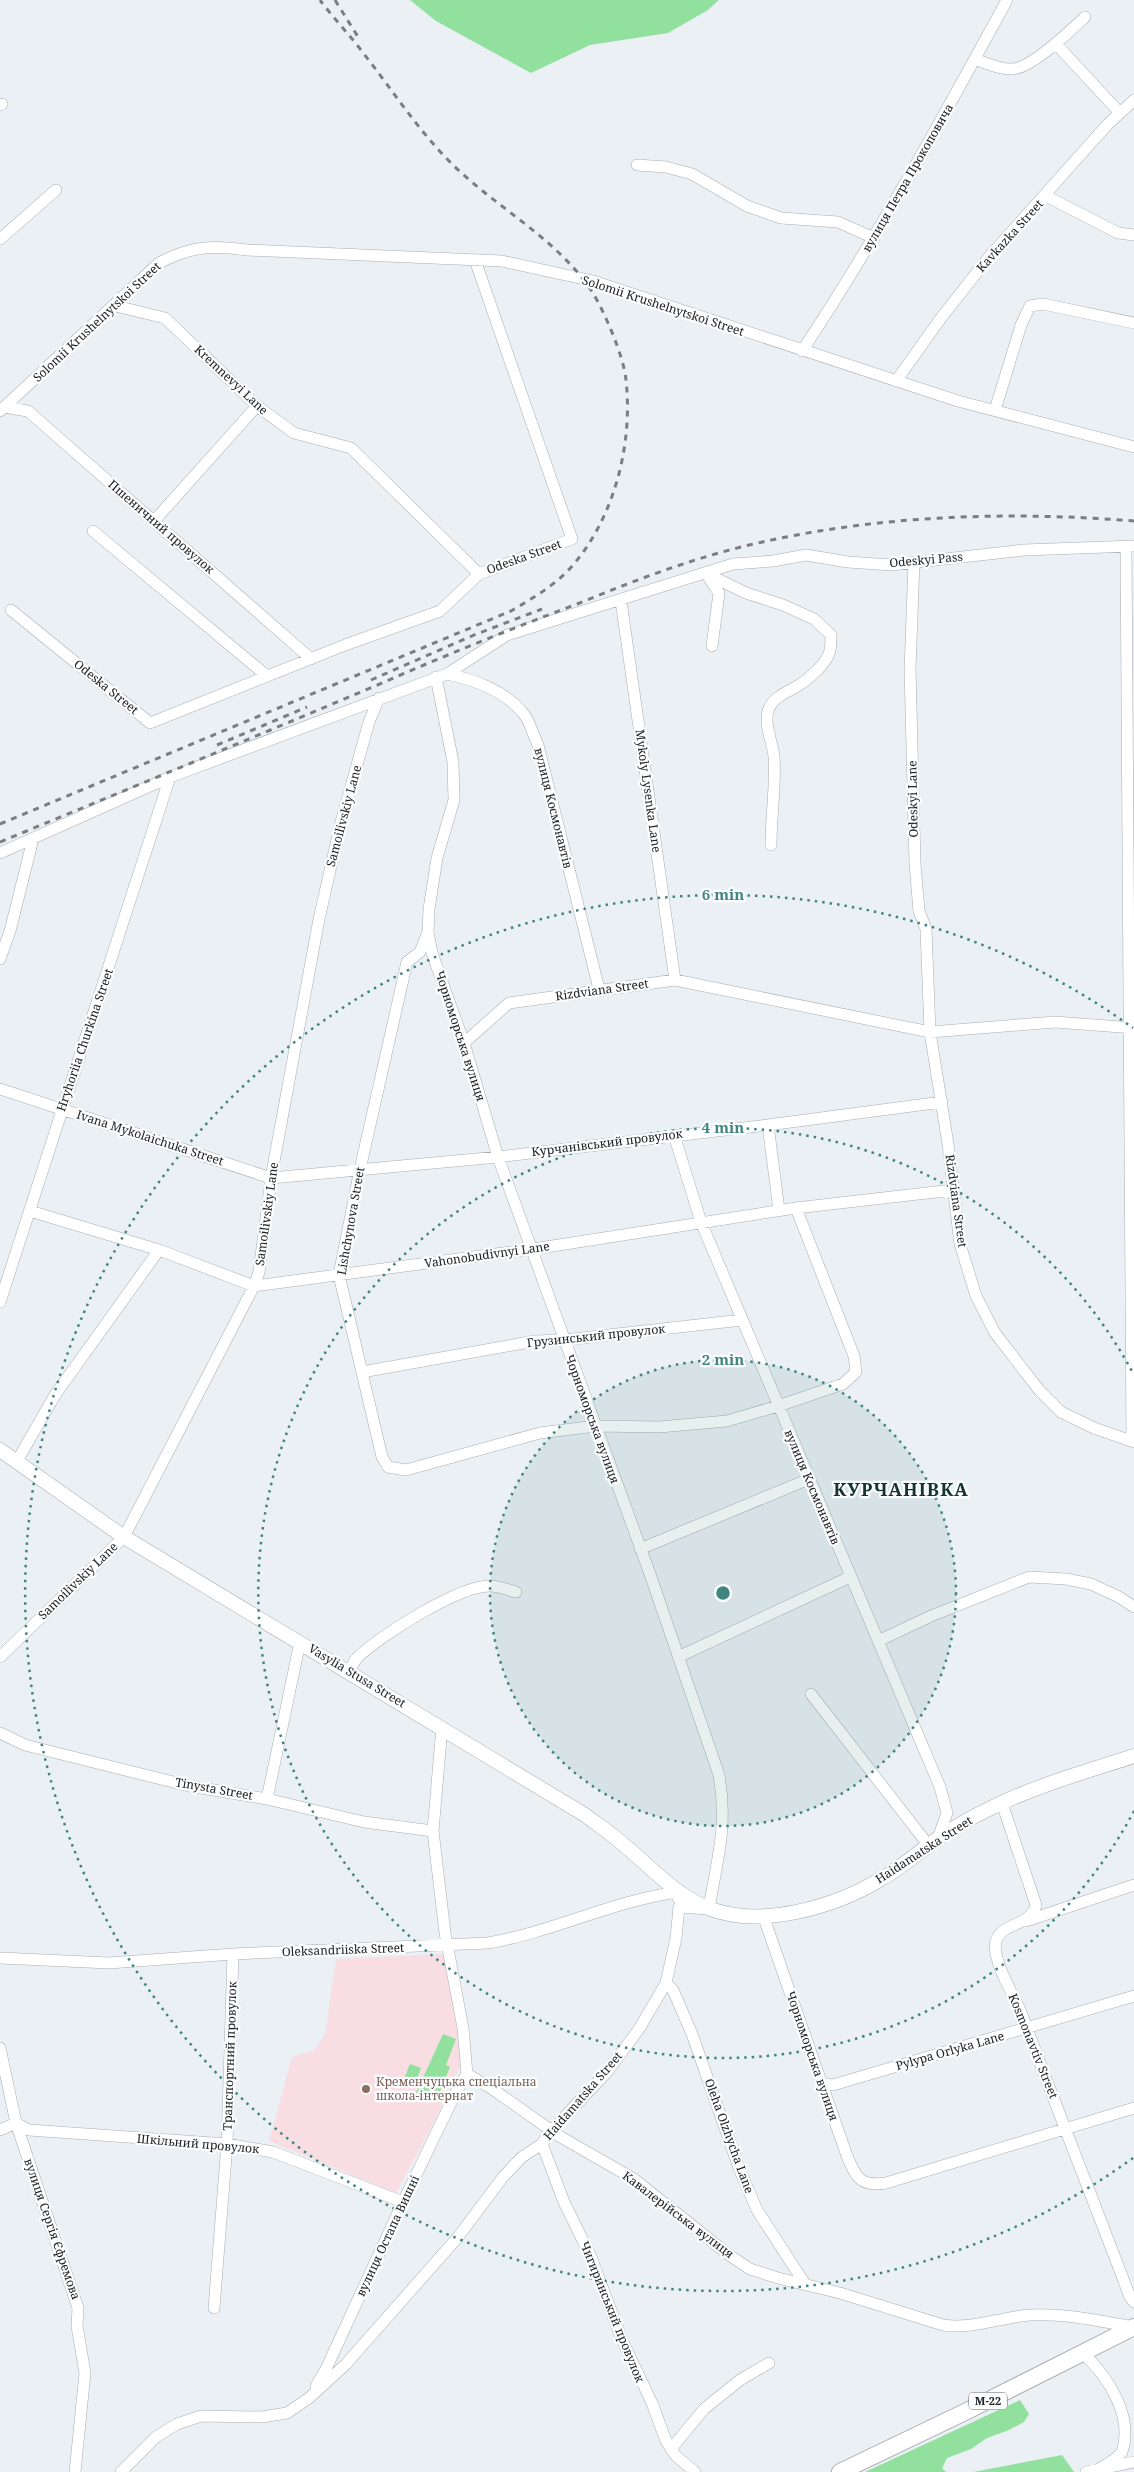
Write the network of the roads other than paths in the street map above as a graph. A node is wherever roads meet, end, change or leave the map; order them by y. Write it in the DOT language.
graph roads {
  1 [pos="1007,0"];
  2 [pos="1086,17"];
  3 [pos="1056,44"];
  4 [pos="975,59"];
  5 [pos="1134,100"];
  6 [pos="1120,113"];
  7 [pos="637,165"];
  8 [pos="56,190"];
  9 [pos="1046,196"];
  10 [pos="1134,235"];
  11 [pos="874,238"];
  12 [pos="0,239"];
  13 [pos="475,260"];
  14 [pos="116,306"];
  15 [pos="1134,323"];
  16 [pos="802,351"];
  17 [pos="896,381"];
  18 [pos="256,406"];
  19 [pos="2,409"];
  20 [pos="995,410"];
  21 [pos="1134,447"];
  22 [pos="154,521"];
  23 [pos="93,532"];
  24 [pos="1130,546"];
  25 [pos="914,563"];
  26 [pos="479,574"];
  27 [pos="707,574"];
  28 [pos="620,601"];
  29 [pos="11,610"];
  30 [pos="712,646"];
  31 [pos="311,659"];
  32 [pos="267,676"];
  33 [pos="442,676"];
  34 [pos="379,698"];
  35 [pos="170,777"];
  36 [pos="33,839"];
  37 [pos="771,845"];
  38 [pos="0,853"];
  39 [pos="428,932"];
  40 [pos="0,959"];
  41 [pos="675,980"];
  42 [pos="599,989"];
  43 [pos="1131,1028"];
  44 [pos="930,1032"];
  45 [pos="464,1043"];
  46 [pos="0,1089"];
  47 [pos="942,1102"];
  48 [pos="62,1108"];
  49 [pos="768,1126"];
  50 [pos="674,1135"];
  51 [pos="498,1157"];
  52 [pos="360,1169"];
  53 [pos="270,1178"];
  54 [pos="953,1190"];
  55 [pos="796,1208"];
  56 [pos="779,1210"];
  57 [pos="30,1211"];
  58 [pos="702,1222"];
  59 [pos="534,1249"];
  60 [pos="159,1250"];
  61 [pos="339,1275"];
  62 [pos="254,1286"];
  63 [pos="0,1302"];
  64 [pos="742,1320"];
  65 [pos="564,1340"];
  66 [pos="362,1372"];
  67 [pos="778,1406"];
  68 [pos="596,1426"];
  69 [pos="1133,1442"];
  70 [pos="0,1450"];
  71 [pos="17,1461"];
  72 [pos="809,1479"];
  73 [pos="124,1537"];
  74 [pos="640,1549"];
  75 [pos="850,1577"];
  76 [pos="516,1592"];
  77 [pos="1134,1607"];
  78 [pos="878,1641"];
  79 [pos="300,1642"];
  80 [pos="0,1657"];
  81 [pos="678,1657"];
  82 [pos="349,1671"];
  83 [pos="811,1694"];
  84 [pos="442,1727"];
  85 [pos="0,1733"];
  86 [pos="1134,1756"];
  87 [pos="267,1799"];
  88 [pos="1002,1803"];
  89 [pos="432,1831"];
  90 [pos="934,1842"];
  91 [pos="1134,1885"];
  92 [pos="678,1892"];
  93 [pos="679,1907"];
  94 [pos="709,1909"];
  95 [pos="764,1918"];
  96 [pos="1024,1921"];
  97 [pos="448,1946"];
  98 [pos="233,1954"];
  99 [pos="0,1958"];
  100 [pos="666,1982"];
  101 [pos="1134,1996"];
  102 [pos="1026,2029"];
  103 [pos="0,2048"];
  104 [pos="467,2074"];
  105 [pos="823,2084"];
  106 [pos="1134,2108"];
  107 [pos="16,2123"];
  108 [pos="0,2130"];
  109 [pos="1066,2130"];
  110 [pos="551,2131"];
  111 [pos="227,2144"];
  112 [pos="542,2144"];
  113 [pos="403,2202"];
  114 [pos="805,2284"];
  115 [pos="1134,2302"];
  116 [pos="214,2308"];
  117 [pos="1134,2327"];
  118 [pos="1083,2354"];
  119 [pos="769,2363"];
  120 [pos="309,2398"];
  121 [pos="1127,2402"];
  122 [pos="671,2449"];
  123 [pos="1134,2462"];
  124 [pos="1091,2471"];
  125 [pos="75,2472"];
  126 [pos="120,2472"];
  127 [pos="695,2472"];
  128 [pos="840,2472"];
  1 -- 4 [label="street, вулиця Петра Прокоповича"];
  2 -- 3 [label="street"];
  3 -- 4 [label="street"];
  3 -- 6 [label="street"];
  4 -- 11 [label="street, вулиця Петра Прокоповича"];
  5 -- 6 [label="street, Kavkazka Street"];
  6 -- 9 [label="street, Kavkazka Street"];
  7 -- 11 [label="street"];
  8 -- 12 [label="street"];
  9 -- 10 [label="street"];
  9 -- 17 [label="street, Kavkazka Street"];
  11 -- 16 [label="street, вулиця Петра Прокоповича"];
  13 -- 14 [label="street, Solomii Krushelnytskoi Street"];
  13 -- 16 [label="street, Solomii Krushelnytskoi Street"];
  13 -- 26 [label="street, Odeska Street"];
  14 -- 18 [label="street, Kremnevyi Lane"];
  14 -- 19 [label="street, Solomii Krushelnytskoi Street"];
  15 -- 20 [label="street"];
  16 -- 17 [label="street, Solomii Krushelnytskoi Street"];
  17 -- 20 [label="street, Solomii Krushelnytskoi Street"];
  18 -- 22 [label="street"];
  18 -- 26 [label="street, Kremnevyi Lane"];
  19 -- 22 [label="street, Пшеничний провулок"];
  20 -- 21 [label="street, Solomii Krushelnytskoi Street"];
  22 -- 31 [label="street, Пшеничний провулок"];
  23 -- 32 [label="street"];
  24 -- 25 [label="street, Odeskyi Pass"];
  24 -- 43 [label="street"];
  25 -- 27 [label="street, Odeskyi Pass"];
  25 -- 44 [label="street, Odeskyi Lane"];
  26 -- 31 [label="street, Odeska Street"];
  27 -- 28 [label="street, Odeskyi Pass"];
  27 -- 30 [label="street"];
  27 -- 37 [label="street"];
  28 -- 33 [label="street, Odeskyi Pass"];
  28 -- 41 [label="street, Mykoly Lysenka Lane"];
  29 -- 32 [label="street, Odeska Street"];
  31 -- 32 [label="street, Odeska Street"];
  33 -- 34 [label="street, Odeskyi Pass"];
  33 -- 39 [label="street, Lishchynova Street"];
  33 -- 42 [label="street, вулиця Космонавтів"];
  34 -- 35 [label="street, Odeskyi Pass"];
  34 -- 53 [label="street, Samoilivskiy Lane"];
  35 -- 36 [label="street, Odeskyi Pass"];
  35 -- 48 [label="street, Hryhoriia Churkina Street"];
  36 -- 38 [label="street, Odeskyi Pass"];
  36 -- 40 [label="street"];
  39 -- 45 [label="street, Чорноморська вулиця"];
  39 -- 52 [label="street, Lishchynova Street"];
  41 -- 42 [label="street, Rizdviana Street"];
  41 -- 44 [label="street, Rizdviana Street"];
  42 -- 45 [label="street, Rizdviana Street"];
  43 -- 44 [label="street, Rizdviana Street"];
  43 -- 69 [label="street"];
  44 -- 47 [label="street, Rizdviana Street"];
  45 -- 51 [label="street, Чорноморська вулиця"];
  46 -- 48 [label="street, Ivana Mykolaichuka Street"];
  47 -- 49 [label="street, Курчанівський провулок"];
  47 -- 54 [label="street, Rizdviana Street"];
  48 -- 53 [label="street, Ivana Mykolaichuka Street"];
  48 -- 57 [label="street, Hryhoriia Churkina Street"];
  49 -- 50 [label="street, Курчанівський провулок"];
  49 -- 56 [label="street"];
  50 -- 51 [label="street, Курчанівський провулок"];
  50 -- 58 [label="street, вулиця Космонавтів"];
  51 -- 52 [label="street, Курчанівський провулок"];
  51 -- 59 [label="street, Чорноморська вулиця"];
  52 -- 53 [label="street, Курчанівський провулок"];
  52 -- 61 [label="street, Lishchynova Street"];
  53 -- 62 [label="street, Samoilivskiy Lane"];
  54 -- 55 [label="street, Vahonobudivnyi Lane"];
  54 -- 69 [label="street, Rizdviana Street"];
  55 -- 56 [label="street, Vahonobudivnyi Lane"];
  55 -- 67 [label="street, Lishchynova Street"];
  56 -- 58 [label="street, Vahonobudivnyi Lane"];
  57 -- 60 [label="street, Vahonobudivnyi Lane"];
  57 -- 63 [label="street, Hryhoriia Churkina Street"];
  58 -- 59 [label="street, Vahonobudivnyi Lane"];
  58 -- 64 [label="street, вулиця Космонавтів"];
  59 -- 61 [label="street, Vahonobudivnyi Lane"];
  59 -- 65 [label="street, Чорноморська вулиця"];
  60 -- 62 [label="street, Vahonobudivnyi Lane"];
  60 -- 71 [label="street"];
  61 -- 62 [label="street, Vahonobudivnyi Lane"];
  61 -- 66 [label="street, Lishchynova Street"];
  62 -- 73 [label="street, Samoilivskiy Lane"];
  64 -- 65 [label="street, Грузинський провулок"];
  64 -- 67 [label="street, вулиця Космонавтів"];
  65 -- 66 [label="street, Грузинський провулок"];
  65 -- 68 [label="street, Чорноморська вулиця"];
  66 -- 68 [label="street, Lishchynova Street"];
  67 -- 68 [label="street, Lishchynova Street"];
  67 -- 72 [label="street, вулиця Космонавтів"];
  68 -- 74 [label="street, Чорноморська вулиця"];
  70 -- 71 [label="main road, Vasylia Stusa Street"];
  71 -- 73 [label="main road, Vasylia Stusa Street"];
  72 -- 74 [label="street"];
  72 -- 75 [label="street, вулиця Космонавтів"];
  73 -- 79 [label="main road, Vasylia Stusa Street"];
  73 -- 80 [label="street, Samoilivskiy Lane"];
  74 -- 81 [label="street, Чорноморська вулиця"];
  75 -- 78 [label="street, вулиця Космонавтів"];
  75 -- 81 [label="street"];
  76 -- 82 [label="street"];
  77 -- 78 [label="street"];
  78 -- 90 [label="street, вулиця Космонавтів"];
  79 -- 82 [label="main road, Vasylia Stusa Street"];
  79 -- 87 [label="street"];
  81 -- 94 [label="street, Чорноморська вулиця"];
  82 -- 84 [label="main road, Vasylia Stusa Street"];
  83 -- 90 [label="street"];
  84 -- 89 [label="street"];
  84 -- 92 [label="main road, Vasylia Stusa Street"];
  85 -- 87 [label="street, Tinysta Street"];
  86 -- 88 [label="main road, Haidamatska Street"];
  87 -- 89 [label="street, Tinysta Street"];
  88 -- 90 [label="main road, Haidamatska Street"];
  88 -- 96 [label="street"];
  89 -- 97 [label="street"];
  90 -- 95 [label="main road, Haidamatska Street"];
  91 -- 96 [label="street, Kosmonavtiv Street"];
  92 -- 93 [label="street"];
  92 -- 94 [label="main road, Vasylia Stusa Street"];
  92 -- 97 [label="street, Oleksandriiska Street"];
  93 -- 94 [label="street, Haidamatska Street"];
  93 -- 100 [label="street, Haidamatska Street"];
  94 -- 95 [label="main road, Haidamatska Street"];
  95 -- 105 [label="street, Чорноморська вулиця"];
  96 -- 102 [label="street, Kosmonavtiv Street"];
  97 -- 98 [label="street, Oleksandriiska Street"];
  97 -- 104 [label="street"];
  98 -- 99 [label="street, Oleksandriiska Street"];
  98 -- 111 [label="street, Транспортний провулок"];
  100 -- 110 [label="street, Haidamatska Street"];
  100 -- 114 [label="street, Oleha Olzhycha Lane"];
  101 -- 102 [label="street, Pylypa Orlyka Lane"];
  102 -- 105 [label="street, Pylypa Orlyka Lane"];
  102 -- 109 [label="street, Kosmonavtiv Street"];
  103 -- 107 [label="street, вулиця Сергія Єфремова"];
  104 -- 110 [label="street, Кавалерійська вулиця"];
  104 -- 113 [label="street, вулиця Остапа Вишні"];
  105 -- 109 [label="street, Чорноморська вулиця"];
  106 -- 109 [label="street"];
  107 -- 108 [label="street"];
  107 -- 111 [label="street, Шкільний провулок"];
  107 -- 125 [label="street, вулиця Сергія Єфремова"];
  109 -- 115 [label="street, Kosmonavtiv Street"];
  110 -- 112 [label="street, Haidamatska Street"];
  110 -- 114 [label="street, Кавалерійська вулиця"];
  111 -- 113 [label="street, Шкільний провулок"];
  111 -- 116 [label="street, Транспортний провулок"];
  112 -- 120 [label="street, Haidamatska Street"];
  112 -- 122 [label="street, Чигиринський провулок"];
  113 -- 120 [label="street, вулиця Остапа Вишні"];
  114 -- 117 [label="street, Кавалерійська вулиця"];
  117 -- 118 [label="highway, М-22"];
  118 -- 121 [label="street"];
  118 -- 128 [label="highway, М-22"];
  119 -- 122 [label="street"];
  120 -- 126 [label="street, Haidamatska Street"];
  121 -- 124 [label="street"];
  122 -- 127 [label="street, Чигиринський провулок"];
  123 -- 124 [label="street"];
}
